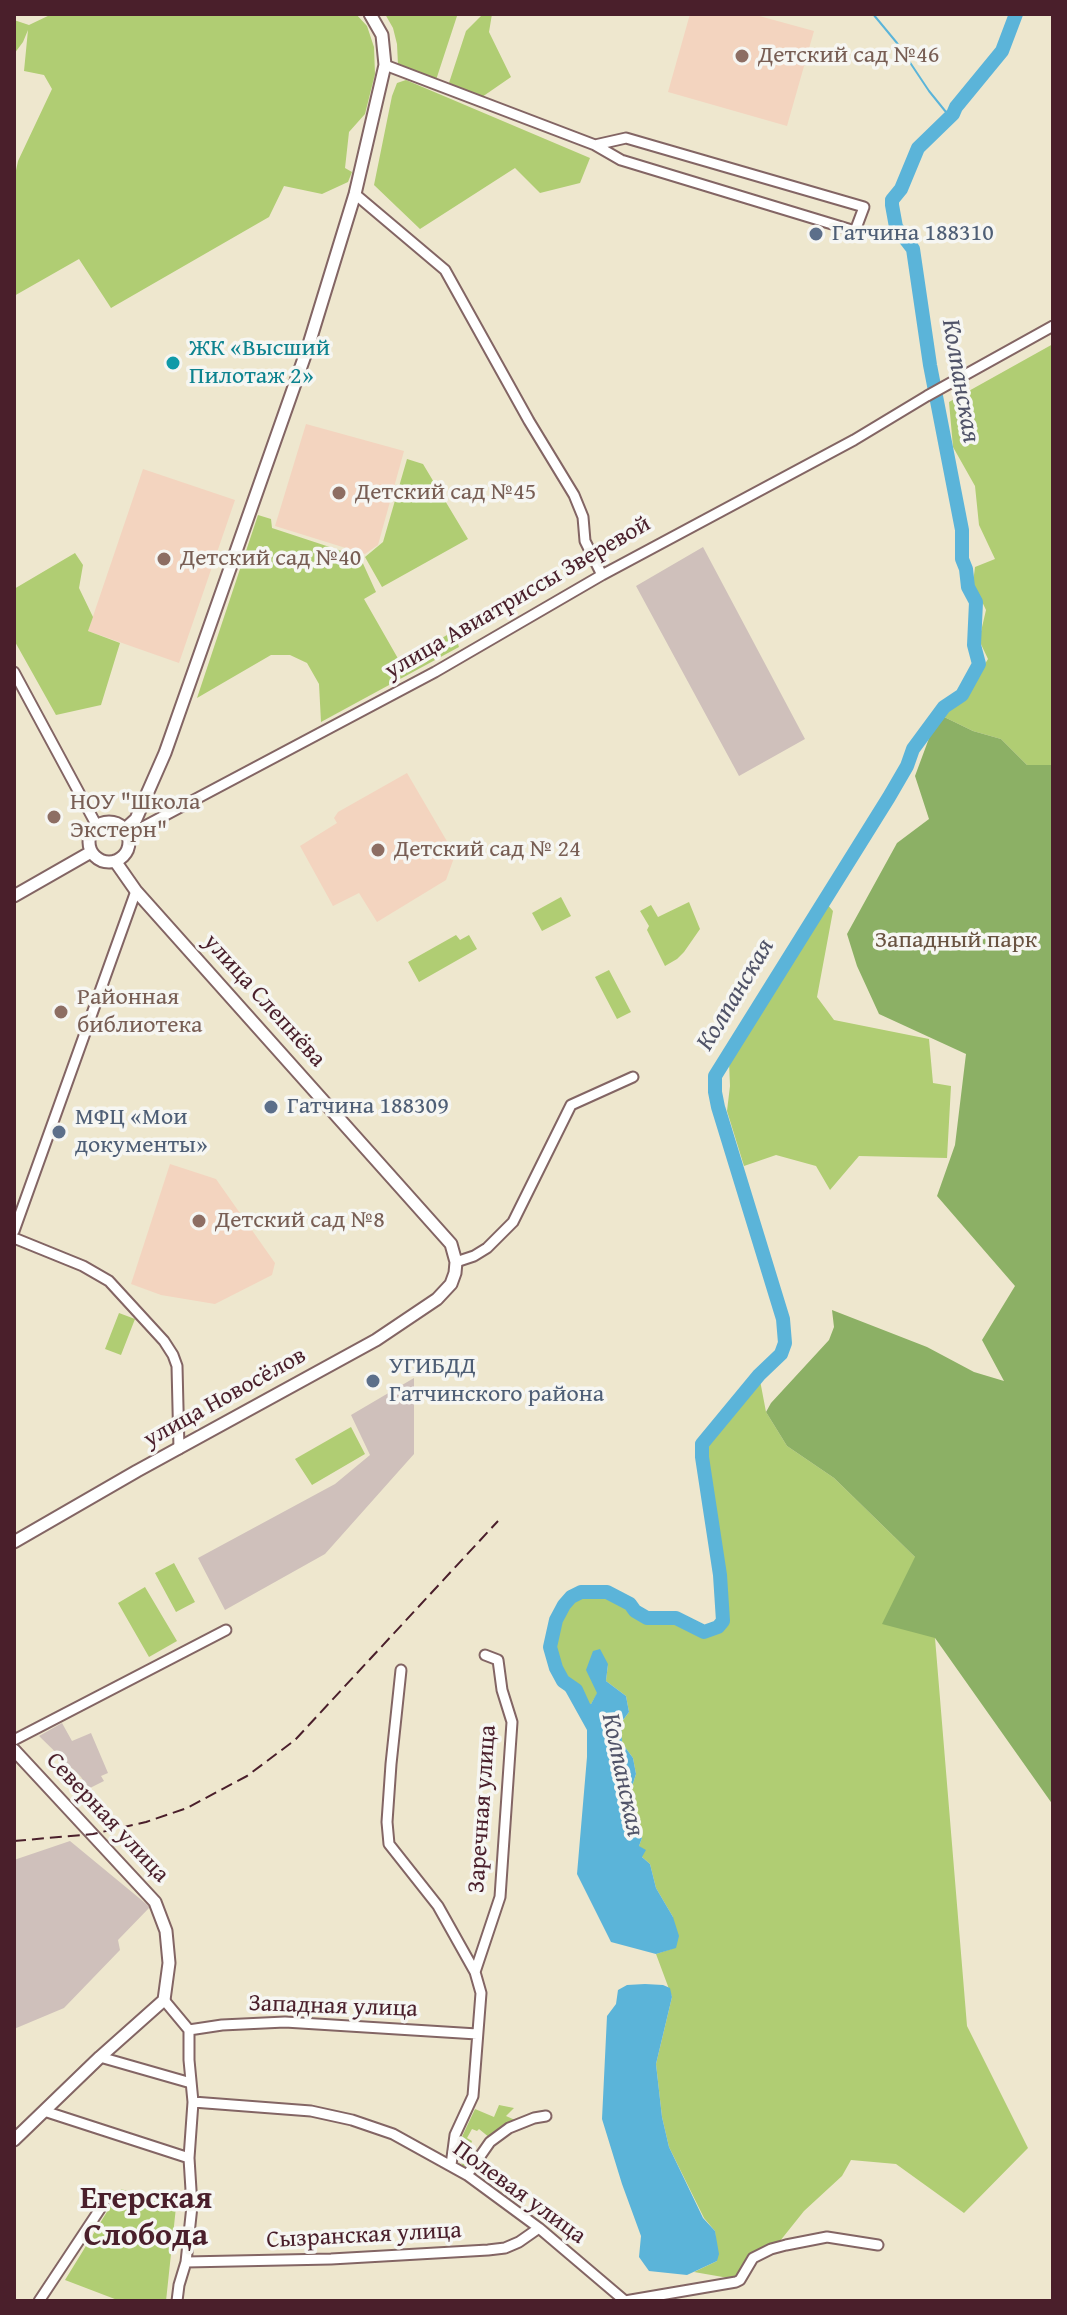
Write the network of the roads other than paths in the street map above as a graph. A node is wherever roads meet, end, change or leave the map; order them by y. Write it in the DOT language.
graph roads {
  1 [pos="370,14"];
  2 [pos="385,65"];
  3 [pos="595,145"];
  4 [pos="355,194"];
  5 [pos="1053,326"];
  6 [pos="602,575"];
  7 [pos="14,672"];
  8 [pos="145,802"];
  9 [pos="162,818"];
  10 [pos="97,826"];
  11 [pos="127,832"];
  12 [pos="91,852"];
  13 [pos="115,861"];
  14 [pos="136,891"];
  15 [pos="14,896"];
  16 [pos="633,1077"];
  17 [pos="14,1231"];
  18 [pos="14,1238"];
  19 [pos="456,1262"];
  20 [pos="179,1449"];
  21 [pos="14,1542"];
  22 [pos="226,1630"];
  23 [pos="485,1655"];
  24 [pos="401,1670"];
  25 [pos="14,1740"];
  26 [pos="14,1750"];
  27 [pos="475,1972"];
  28 [pos="164,2000"];
  29 [pos="189,2030"];
  30 [pos="477,2034"];
  31 [pos="100,2057"];
  32 [pos="191,2083"];
  33 [pos="193,2102"];
  34 [pos="44,2111"];
  35 [pos="546,2116"];
  36 [pos="14,2140"];
  37 [pos="189,2158"];
  38 [pos="451,2165"];
  39 [pos="467,2175"];
  40 [pos="104,2203"];
  41 [pos="539,2228"];
  42 [pos="878,2245"];
  43 [pos="186,2262"];
  44 [pos="39,2301"];
  45 [pos="177,2301"];
  46 [pos="625,2301"];
  1 -- 2 [label="street"];
  2 -- 3 [label="street"];
  2 -- 4 [label="street"];
  3 -- 3 [label="street"];
  4 -- 6 [label="street"];
  4 -- 8 [label="street"];
  5 -- 6 [label="street, улица Авиатриссы Зверевой"];
  6 -- 9 [label="street, улица Авиатриссы Зверевой"];
  7 -- 10 [label="street"];
  8 -- 9 [label="street"];
  8 -- 11 [label="street"];
  9 -- 11 [label="street, улица Авиатриссы Зверевой"];
  10 -- 11 [label="street"];
  10 -- 12 [label="street"];
  11 -- 13 [label="street"];
  12 -- 13 [label="street"];
  12 -- 15 [label="street"];
  13 -- 14 [label="street, улица Слепнёва"];
  14 -- 17 [label="street"];
  14 -- 19 [label="street, улица Слепнёва"];
  16 -- 19 [label="street"];
  18 -- 20 [label="street"];
  19 -- 20 [label="street, улица Новосёлов"];
  20 -- 21 [label="street, улица Новосёлов"];
  22 -- 25 [label="street"];
  23 -- 27 [label="street, Заречная улица"];
  24 -- 27 [label="street"];
  26 -- 28 [label="street, Северная улица"];
  27 -- 30 [label="street"];
  28 -- 29 [label="street"];
  28 -- 31 [label="street"];
  29 -- 30 [label="street, Западная улица"];
  29 -- 32 [label="street"];
  30 -- 38 [label="street"];
  31 -- 32 [label="street"];
  31 -- 34 [label="street"];
  32 -- 33 [label="street"];
  33 -- 37 [label="street"];
  33 -- 38 [label="street, Полевая улица"];
  34 -- 36 [label="street"];
  34 -- 37 [label="street"];
  35 -- 39 [label="street"];
  37 -- 43 [label="street"];
  38 -- 39 [label="street, Полевая улица"];
  39 -- 41 [label="street, Полевая улица"];
  40 -- 44 [label="street"];
  41 -- 43 [label="street, Сызранская улица"];
  41 -- 46 [label="street, Полевая улица"];
  42 -- 46 [label="street"];
  43 -- 45 [label="street"];
}
